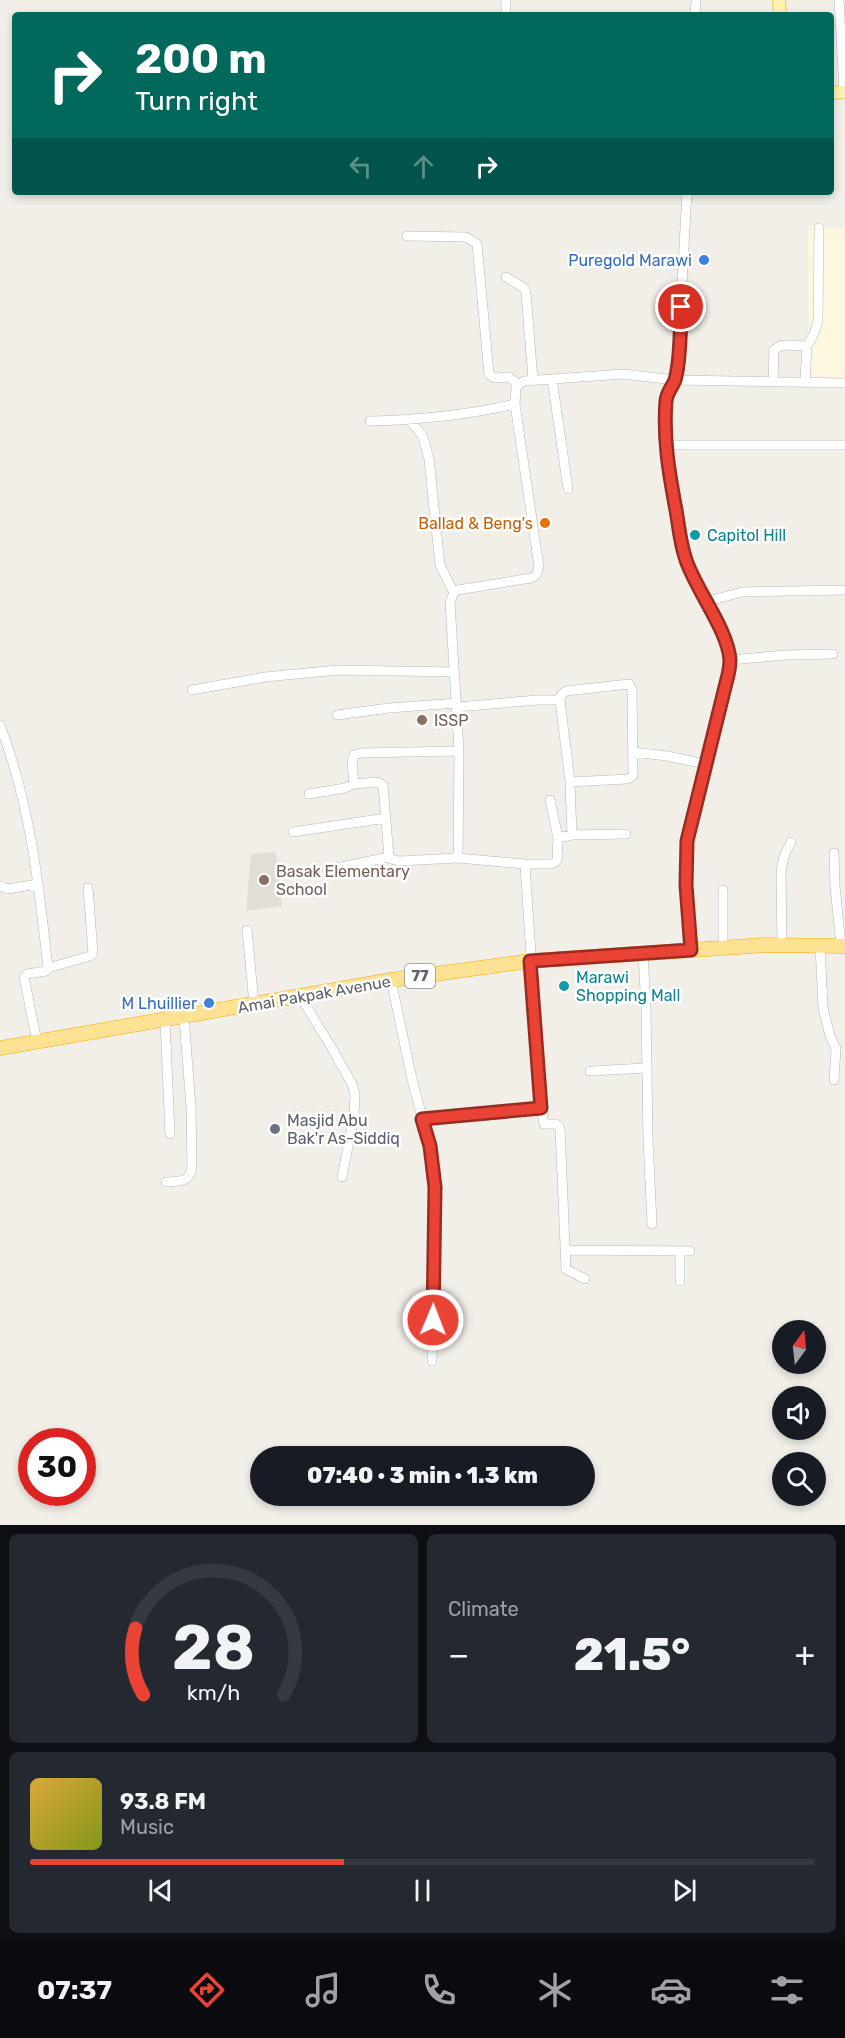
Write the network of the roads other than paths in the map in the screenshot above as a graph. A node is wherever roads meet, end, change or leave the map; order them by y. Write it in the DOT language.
graph roads {
  1 [pos="839,0"];
  2 [pos="840,92"];
  3 [pos="687,195"];
  4 [pos="819,228"];
  5 [pos="407,236"];
  6 [pos="506,277"];
  7 [pos="807,346"];
  8 [pos="552,379"];
  9 [pos="533,380"];
  10 [pos="675,380"];
  11 [pos="773,382"];
  12 [pos="805,382"];
  13 [pos="845,383"];
  14 [pos="518,384"];
  15 [pos="515,404"];
  16 [pos="410,420"];
  17 [pos="370,421"];
  18 [pos="666,445"];
  19 [pos="845,445"];
  20 [pos="568,489"];
  21 [pos="845,590"];
  22 [pos="454,593"];
  23 [pos="705,602"];
  24 [pos="833,654"];
  25 [pos="730,660"];
  26 [pos="455,672"];
  27 [pos="192,690"];
  28 [pos="560,700"];
  29 [pos="457,705"];
  30 [pos="337,715"];
  31 [pos="0,725"];
  32 [pos="459,750"];
  33 [pos="633,752"];
  34 [pos="705,764"];
  35 [pos="570,782"];
  36 [pos="354,784"];
  37 [pos="309,794"];
  38 [pos="550,800"];
  39 [pos="386,819"];
  40 [pos="293,832"];
  41 [pos="626,834"];
  42 [pos="572,835"];
  43 [pos="558,838"];
  44 [pos="791,842"];
  45 [pos="834,853"];
  46 [pos="389,857"];
  47 [pos="458,858"];
  48 [pos="525,864"];
  49 [pos="327,870"];
  50 [pos="38,884"];
  51 [pos="0,886"];
  52 [pos="88,888"];
  53 [pos="723,890"];
  54 [pos="247,930"];
  55 [pos="782,945"];
  56 [pos="820,945"];
  57 [pos="843,946"];
  58 [pos="723,948"];
  59 [pos="691,950"];
  60 [pos="643,953"];
  61 [pos="530,961"];
  62 [pos="48,968"];
  63 [pos="392,980"];
  64 [pos="300,996"];
  65 [pos="254,1004"];
  66 [pos="184,1017"];
  67 [pos="165,1020"];
  68 [pos="37,1042"];
  69 [pos="0,1048"];
  70 [pos="646,1068"];
  71 [pos="590,1071"];
  72 [pos="834,1080"];
  73 [pos="541,1108"];
  74 [pos="422,1119"];
  75 [pos="170,1134"];
  76 [pos="342,1177"];
  77 [pos="166,1182"];
  78 [pos="652,1224"];
  79 [pos="566,1250"];
  80 [pos="585,1279"];
  81 [pos="680,1281"];
  82 [pos="432,1361"];
  1 -- 2 [label="street"];
  3 -- 10 [label="street"];
  4 -- 7 [label="street"];
  5 -- 14 [label="street"];
  6 -- 9 [label="street"];
  7 -- 11 [label="street"];
  7 -- 12 [label="street"];
  8 -- 9 [label="street"];
  8 -- 10 [label="street"];
  8 -- 20 [label="street"];
  9 -- 14 [label="street"];
  10 -- 11 [label="street"];
  10 -- 18 [label="street"];
  11 -- 12 [label="street"];
  12 -- 13 [label="street"];
  14 -- 15 [label="street"];
  15 -- 16 [label="street"];
  15 -- 22 [label="street"];
  16 -- 17 [label="street"];
  16 -- 22 [label="street"];
  18 -- 19 [label="street"];
  18 -- 23 [label="street"];
  21 -- 23 [label="street"];
  22 -- 26 [label="street"];
  23 -- 25 [label="street"];
  24 -- 25 [label="street"];
  25 -- 34 [label="street"];
  26 -- 27 [label="street"];
  26 -- 29 [label="street"];
  28 -- 29 [label="street"];
  28 -- 33 [label="street"];
  28 -- 35 [label="street"];
  29 -- 30 [label="street"];
  29 -- 32 [label="street"];
  31 -- 50 [label="street"];
  32 -- 36 [label="street"];
  32 -- 47 [label="street"];
  33 -- 34 [label="street"];
  33 -- 35 [label="street"];
  34 -- 59 [label="street"];
  35 -- 42 [label="street"];
  36 -- 37 [label="street"];
  36 -- 39 [label="street"];
  38 -- 43 [label="street"];
  39 -- 40 [label="street"];
  39 -- 46 [label="street"];
  41 -- 42 [label="street"];
  42 -- 43 [label="street"];
  43 -- 48 [label="street"];
  44 -- 55 [label="street"];
  45 -- 57 [label="street"];
  46 -- 47 [label="street"];
  46 -- 49 [label="street"];
  47 -- 48 [label="street"];
  48 -- 61 [label="street"];
  50 -- 51 [label="street"];
  50 -- 62 [label="street"];
  52 -- 62 [label="street"];
  53 -- 58 [label="street"];
  54 -- 65 [label="street"];
  55 -- 56 [label="highway, Amai Pakpak Avenue / 77"];
  55 -- 58 [label="highway, Amai Pakpak Avenue / 77"];
  56 -- 57 [label="highway, Amai Pakpak Avenue / 77"];
  56 -- 72 [label="street"];
  58 -- 59 [label="highway, Amai Pakpak Avenue / 77"];
  59 -- 60 [label="highway, Amai Pakpak Avenue / 77"];
  60 -- 61 [label="highway, Amai Pakpak Avenue / 77"];
  60 -- 70 [label="street"];
  61 -- 63 [label="highway, Amai Pakpak Avenue / 77"];
  61 -- 73 [label="street"];
  62 -- 68 [label="street"];
  63 -- 64 [label="highway, Amai Pakpak Avenue / 77"];
  63 -- 74 [label="street"];
  64 -- 65 [label="highway, Amai Pakpak Avenue / 77"];
  64 -- 76 [label="street"];
  65 -- 66 [label="highway, Amai Pakpak Avenue / 77"];
  66 -- 67 [label="highway, Amai Pakpak Avenue / 77"];
  66 -- 77 [label="street"];
  67 -- 68 [label="highway, Amai Pakpak Avenue / 77"];
  67 -- 75 [label="street"];
  68 -- 69 [label="highway, Amai Pakpak Avenue / 77"];
  70 -- 71 [label="street"];
  70 -- 78 [label="street"];
  73 -- 74 [label="street"];
  73 -- 79 [label="street"];
  74 -- 82 [label="street"];
  79 -- 80 [label="street"];
  79 -- 81 [label="street"];
}
